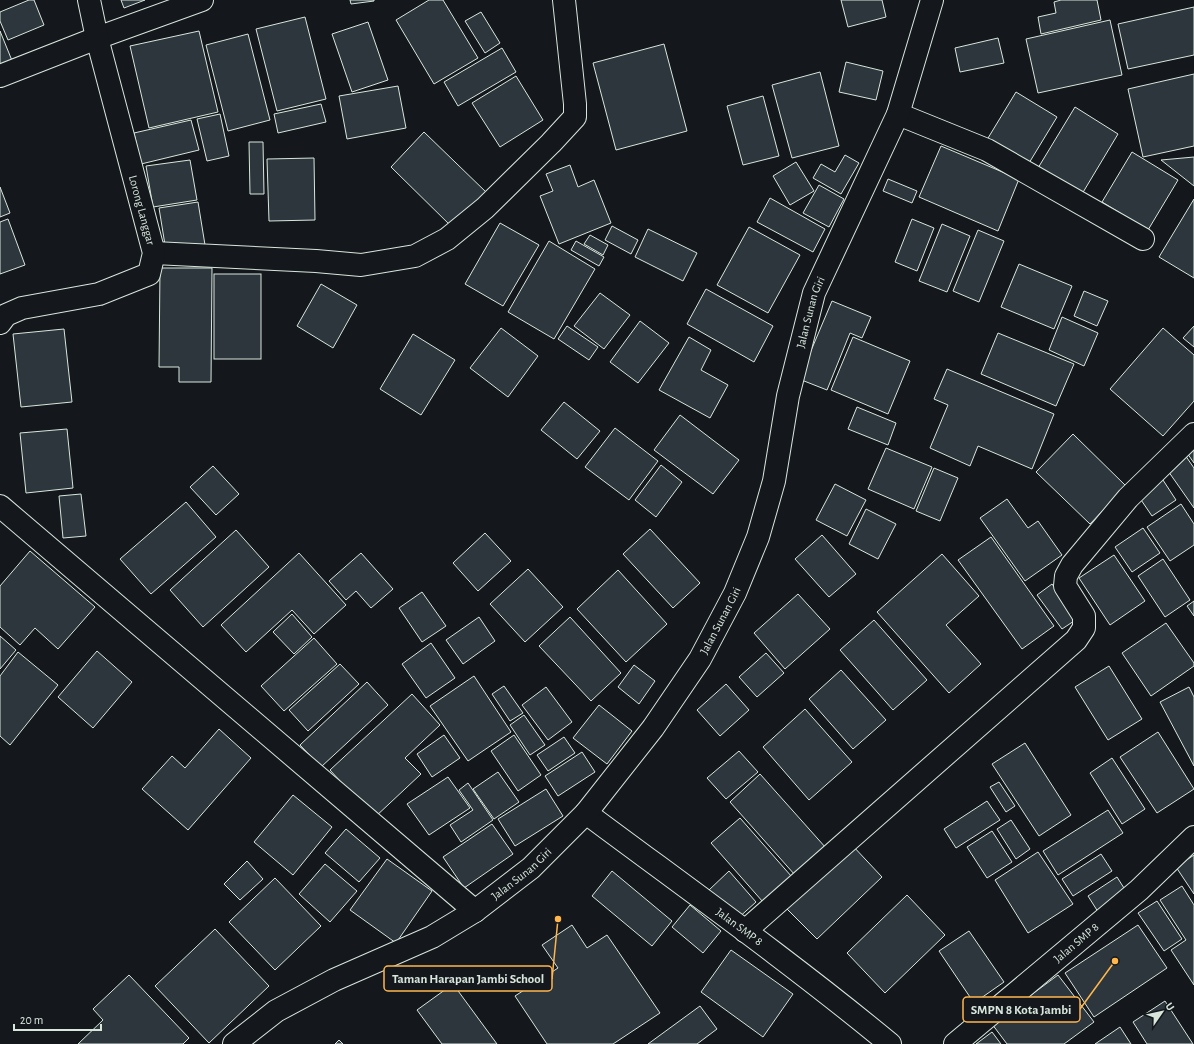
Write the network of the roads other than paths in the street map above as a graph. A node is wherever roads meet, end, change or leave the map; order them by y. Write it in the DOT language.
graph roads {
  1 [pos="89,0"];
  2 [pos="202,0"];
  3 [pos="564,0"];
  4 [pos="932,0"];
  5 [pos="97,38"];
  6 [pos="0,76"];
  7 [pos="898,114"];
  8 [pos="1143,239"];
  9 [pos="154,253"];
  10 [pos="0,323"];
  11 [pos="1194,434"];
  12 [pos="0,506"];
  13 [pos="586,813"];
  14 [pos="1194,837"];
  15 [pos="475,912"];
  16 [pos="745,931"];
  17 [pos="234,1044"];
  18 [pos="890,1044"];
  19 [pos="955,1044"];
  1 -- 5 [label="street, Lorong Langgar"];
  2 -- 5 [label="street"];
  3 -- 9 [label="street"];
  4 -- 7 [label="street, Jalan Sunan Giri"];
  5 -- 6 [label="street"];
  5 -- 9 [label="street, Lorong Langgar"];
  7 -- 8 [label="street"];
  7 -- 13 [label="street, Jalan Sunan Giri"];
  9 -- 10 [label="street, Lorong Langgar"];
  11 -- 16 [label="street"];
  12 -- 15 [label="street"];
  13 -- 15 [label="street, Jalan Sunan Giri"];
  13 -- 16 [label="street, Jalan SMP 8"];
  14 -- 19 [label="street, Jalan SMP 8"];
  15 -- 17 [label="street, Jalan Sunan Giri"];
  16 -- 18 [label="street, Jalan SMP 8"];
}
